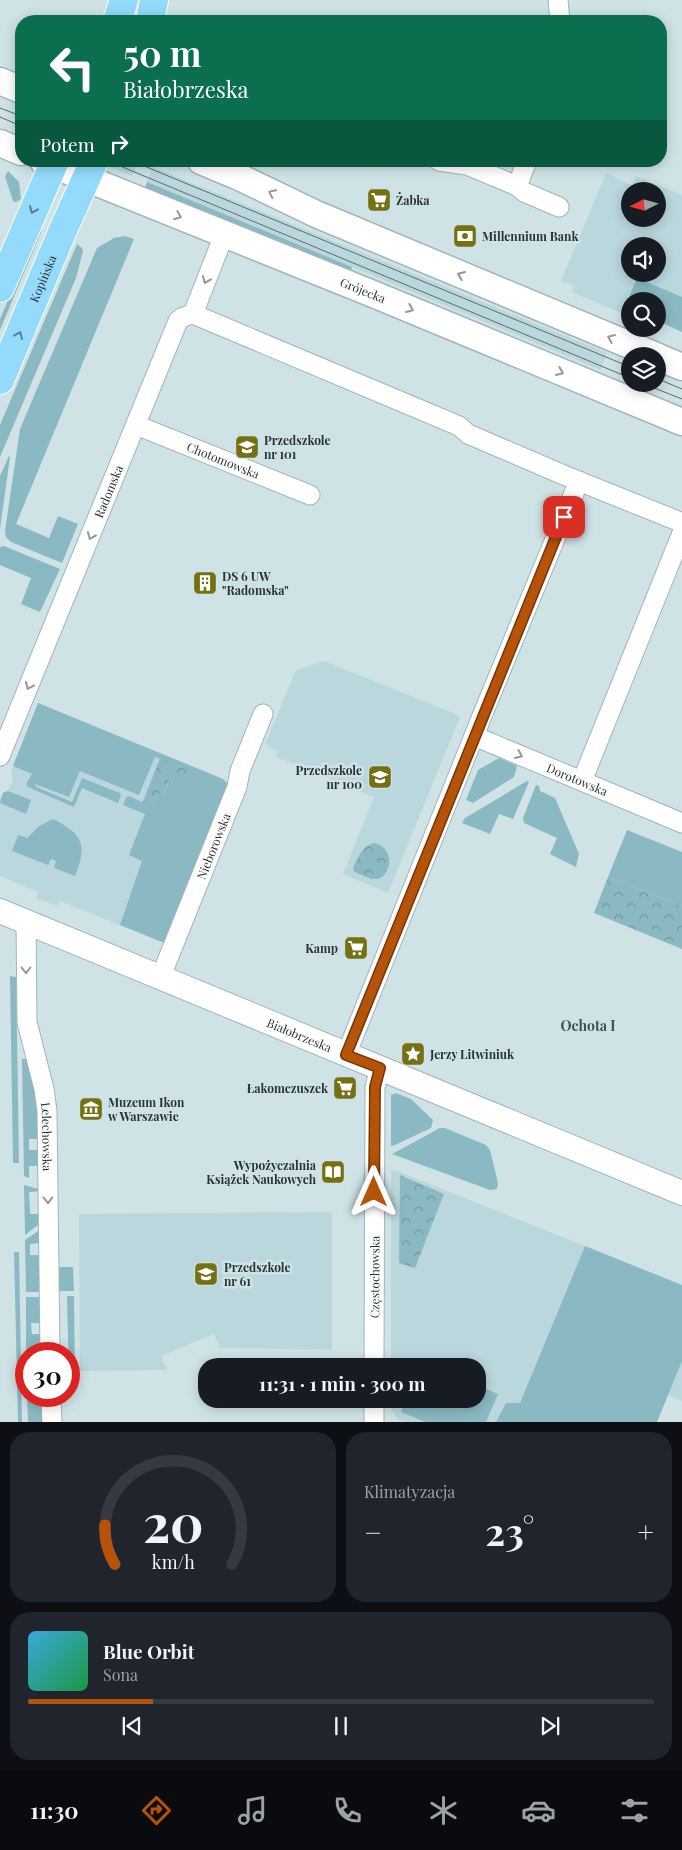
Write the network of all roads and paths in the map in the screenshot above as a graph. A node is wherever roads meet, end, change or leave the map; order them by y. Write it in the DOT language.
graph roads {
  1 [pos="124,0"];
  2 [pos="154,0"];
  3 [pos="558,0"];
  4 [pos="119,15"];
  5 [pos="151,15"];
  6 [pos="559,15"];
  7 [pos="0,81"];
  8 [pos="15,87"];
  9 [pos="0,143"];
  10 [pos="15,149"];
  11 [pos="48,167"];
  12 [pos="73,167"];
  13 [pos="215,167"];
  14 [pos="472,167"];
  15 [pos="525,167"];
  16 [pos="90,170"];
  17 [pos="517,186"];
  18 [pos="559,207"];
  19 [pos="224,235"];
  20 [pos="0,288"];
  21 [pos="193,314"];
  22 [pos="633,347"];
  23 [pos="666,361"];
  24 [pos="682,367"];
  25 [pos="0,380"];
  26 [pos="682,422"];
  27 [pos="136,425"];
  28 [pos="579,482"];
  29 [pos="310,495"];
  30 [pos="682,525"];
  31 [pos="682,533"];
  32 [pos="263,714"];
  33 [pos="474,736"];
  34 [pos="0,756"];
  35 [pos="582,781"];
  36 [pos="682,823"];
  37 [pos="0,911"];
  38 [pos="26,921"];
  39 [pos="161,976"];
  40 [pos="346,1055"];
  41 [pos="380,1068"];
  42 [pos="682,1193"];
  43 [pos="50,1342"];
  44 [pos="374,1358"];
  45 [pos="51,1407"];
  46 [pos="374,1408"];
  47 [pos="52,1422"];
  48 [pos="374,1422"];
  1 -- 4 [label="main road"];
  2 -- 5 [label="main road"];
  3 -- 6 [label="street"];
  7 -- 8 [label="main road"];
  9 -- 10 [label="main road"];
  11 -- 20 [label="main road, one-way"];
  12 -- 16 [label="main road, Grójecka"];
  22 -- 13 [label="main road, one-way"];
  14 -- 17 [label="street"];
  15 -- 17 [label="street"];
  16 -- 19 [label="main road, Grójecka, one-way"];
  25 -- 16 [label="main road, Kopińska, one-way"];
  17 -- 18 [label="street"];
  19 -- 21 [label="street, Radomska, one-way"];
  19 -- 26 [label="main road, Grójecka, one-way"];
  21 -- 27 [label="street, Radomska"];
  21 -- 28 [label="street"];
  23 -- 24 [label="main road"];
  27 -- 29 [label="street, Chotomowska"];
  27 -- 34 [label="street, Radomska, one-way"];
  28 -- 30 [label="street"];
  28 -- 33 [label="street"];
  31 -- 35 [label="street"];
  32 -- 39 [label="street, Nieborowska"];
  33 -- 35 [label="street, Dorotowska, one-way"];
  33 -- 40 [label="street"];
  35 -- 36 [label="street, Dorotowska"];
  37 -- 38 [label="street, Białobrzeska"];
  38 -- 39 [label="street, Białobrzeska"];
  38 -- 43 [label="street, Lelechowska, one-way"];
  39 -- 40 [label="street, Białobrzeska"];
  40 -- 41 [label="street, Białobrzeska"];
  41 -- 42 [label="street, Białobrzeska"];
  41 -- 44 [label="street, Częstochowska"];
  45 -- 47 [label="street"];
  46 -- 48 [label="street"];
}
